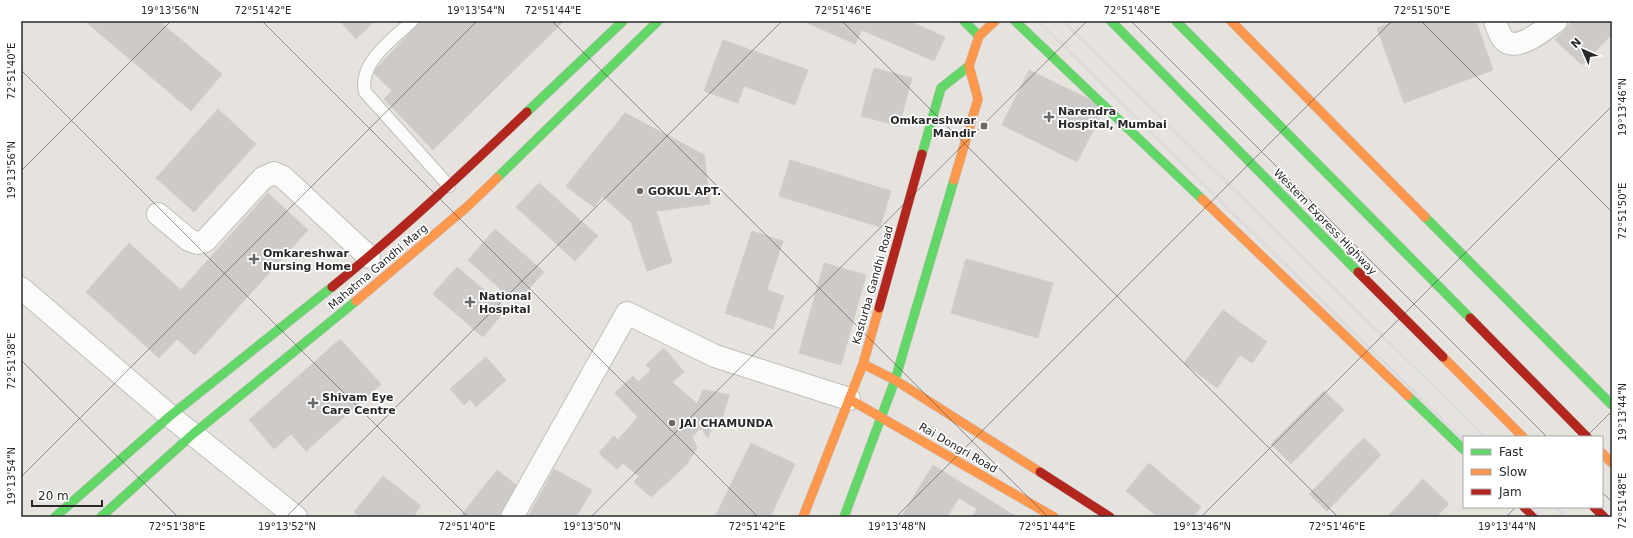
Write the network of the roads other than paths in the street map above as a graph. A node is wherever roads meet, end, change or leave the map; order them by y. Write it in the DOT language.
graph roads {
  1 [pos="412,21"];
  2 [pos="623,21"];
  3 [pos="658,21"];
  4 [pos="964,21"];
  5 [pos="995,21"];
  6 [pos="1015,21"];
  7 [pos="1111,21"];
  8 [pos="1176,21"];
  9 [pos="1231,21"];
  10 [pos="1495,21"];
  11 [pos="1556,21"];
  12 [pos="979,36"];
  13 [pos="969,66"];
  14 [pos="449,186"];
  15 [pos="158,214"];
  16 [pos="369,257"];
  17 [pos="21,288"];
  18 [pos="863,364"];
  19 [pos="895,380"];
  20 [pos="849,399"];
  21 [pos="1612,405"];
  22 [pos="170,416"];
  23 [pos="882,418"];
  24 [pos="193,434"];
  25 [pos="1522,436"];
  26 [pos="1586,436"];
  27 [pos="1463,449"];
  28 [pos="1603,454"];
  29 [pos="1612,463"];
  30 [pos="1525,508"];
  31 [pos="1595,508"];
  32 [pos="55,517"];
  33 [pos="101,517"];
  34 [pos="296,517"];
  35 [pos="512,517"];
  36 [pos="804,517"];
  37 [pos="844,517"];
  38 [pos="1054,517"];
  39 [pos="1110,517"];
  40 [pos="1535,517"];
  41 [pos="1604,517"];
  1 -- 14 [label="lane"];
  2 -- 14 [label="main road"];
  3 -- 24 [label="main road, Mahatma Gandhi Marg"];
  4 -- 12 [label="main road"];
  5 -- 12 [label="main road"];
  6 -- 27 [label="main road"];
  7 -- 25 [label="main road, Western Express Highway"];
  8 -- 26 [label="main road"];
  9 -- 21 [label="main road"];
  10 -- 11 [label="street"];
  12 -- 13 [label="main road"];
  13 -- 18 [label="main road, Kasturba Gandhi Road"];
  13 -- 19 [label="main road"];
  14 -- 16 [label="main road"];
  15 -- 16 [label="street"];
  16 -- 22 [label="main road"];
  17 -- 22 [label="street"];
  18 -- 19 [label="main road"];
  18 -- 20 [label="main road, Kasturba Gandhi Road"];
  19 -- 23 [label="main road"];
  19 -- 39 [label="main road"];
  20 -- 23 [label="main road, Rai Dongri Road"];
  20 -- 35 [label="street"];
  20 -- 36 [label="main road, Kasturba Gandhi Road"];
  22 -- 24 [label="street"];
  22 -- 32 [label="main road"];
  23 -- 37 [label="main road"];
  23 -- 38 [label="main road, Rai Dongri Road"];
  24 -- 33 [label="main road, Mahatma Gandhi Marg"];
  24 -- 34 [label="street"];
  28 -- 29 [label="main road"];
  30 -- 40 [label="main road"];
  31 -- 41 [label="main road"];
}
